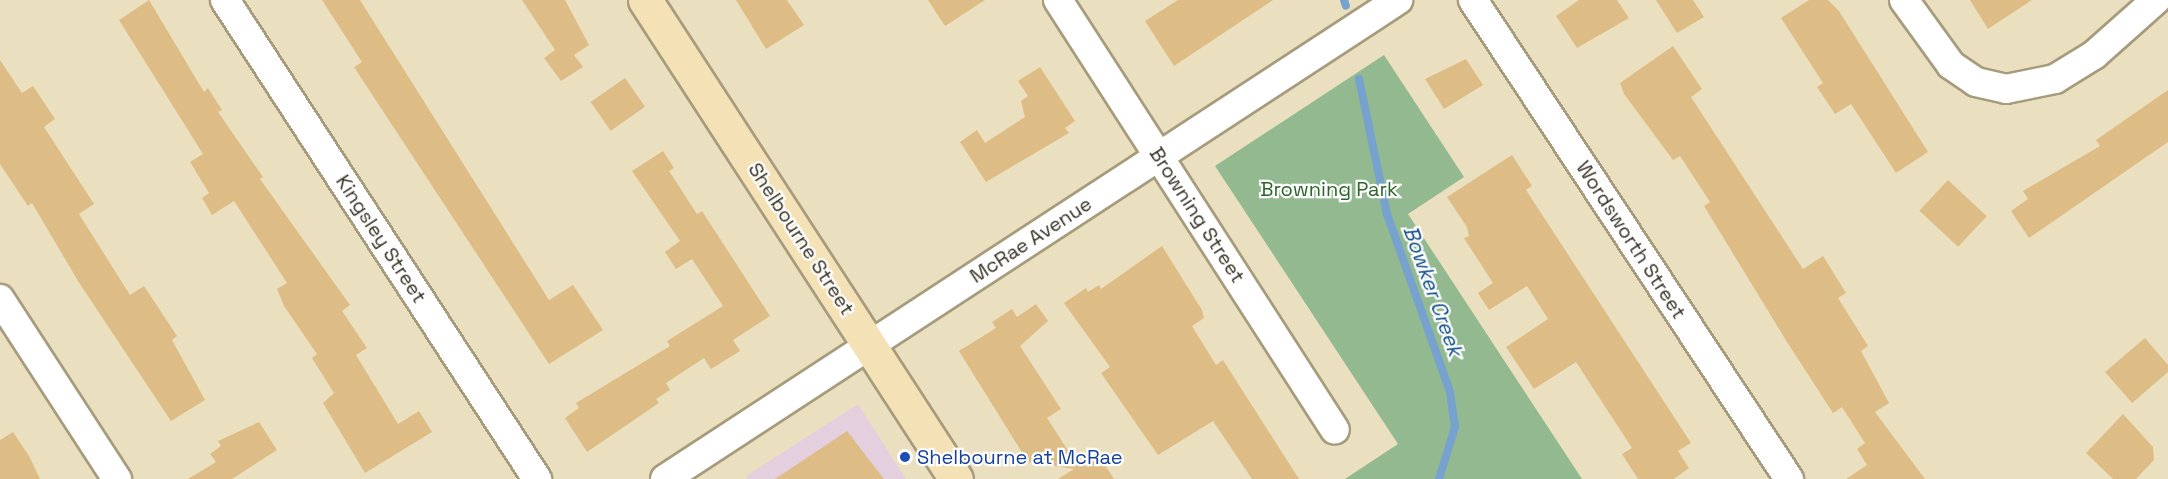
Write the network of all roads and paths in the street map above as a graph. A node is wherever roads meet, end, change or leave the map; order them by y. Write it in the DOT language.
graph roads {
  1 [pos="225,0"];
  2 [pos="645,0"];
  3 [pos="1058,0"];
  4 [pos="1398,0"];
  5 [pos="1473,0"];
  6 [pos="1904,0"];
  7 [pos="2156,0"];
  8 [pos="1160,156"];
  9 [pos="0,299"];
  10 [pos="869,345"];
  11 [pos="1335,430"];
  12 [pos="117,479"];
  13 [pos="537,479"];
  14 [pos="665,479"];
  15 [pos="956,479"];
  16 [pos="1789,479"];
  1 -- 13 [label="street, Kingsley Street"];
  2 -- 10 [label="main road, Shelbourne Street"];
  3 -- 8 [label="street, Browning Street"];
  4 -- 8 [label="street, McRae Avenue"];
  5 -- 16 [label="street, Wordsworth Street"];
  6 -- 7 [label="street"];
  8 -- 10 [label="street, McRae Avenue"];
  8 -- 11 [label="street, Browning Street"];
  9 -- 12 [label="street"];
  10 -- 14 [label="street, McRae Avenue"];
  10 -- 15 [label="main road, Shelbourne Street"];
}
